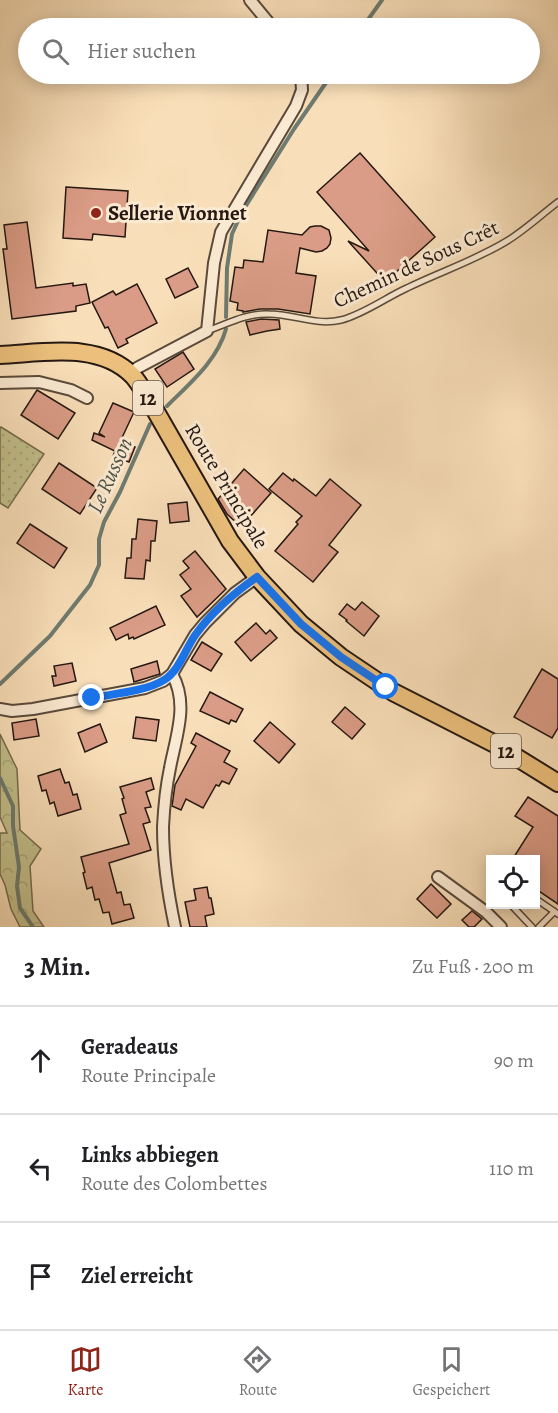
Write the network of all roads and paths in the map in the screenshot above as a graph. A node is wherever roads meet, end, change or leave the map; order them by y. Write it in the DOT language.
graph roads {
  1 [pos="250,0"];
  2 [pos="265,18"];
  3 [pos="302,84"];
  4 [pos="558,202"];
  5 [pos="207,332"];
  6 [pos="0,355"];
  7 [pos="130,374"];
  8 [pos="0,383"];
  9 [pos="87,398"];
  10 [pos="257,577"];
  11 [pos="172,674"];
  12 [pos="0,709"];
  13 [pos="558,783"];
  14 [pos="438,877"];
  15 [pos="540,902"];
  16 [pos="515,909"];
  17 [pos="556,913"];
  18 [pos="175,927"];
  19 [pos="501,927"];
  20 [pos="532,927"];
  21 [pos="539,927"];
  1 -- 2 [label="street"];
  3 -- 5 [label="street"];
  4 -- 5 [label="lane, Chemin de Sous Crêt"];
  5 -- 7 [label="street"];
  6 -- 7 [label="main road, Route Principale / 12"];
  7 -- 10 [label="main road, Route Principale / 12"];
  8 -- 9 [label="street"];
  10 -- 11 [label="street"];
  10 -- 13 [label="main road, Route Principale / 12"];
  11 -- 12 [label="street"];
  11 -- 18 [label="street"];
  14 -- 19 [label="street"];
  15 -- 17 [label="lane"];
  16 -- 20 [label="lane"];
  17 -- 21 [label="lane"];
}
